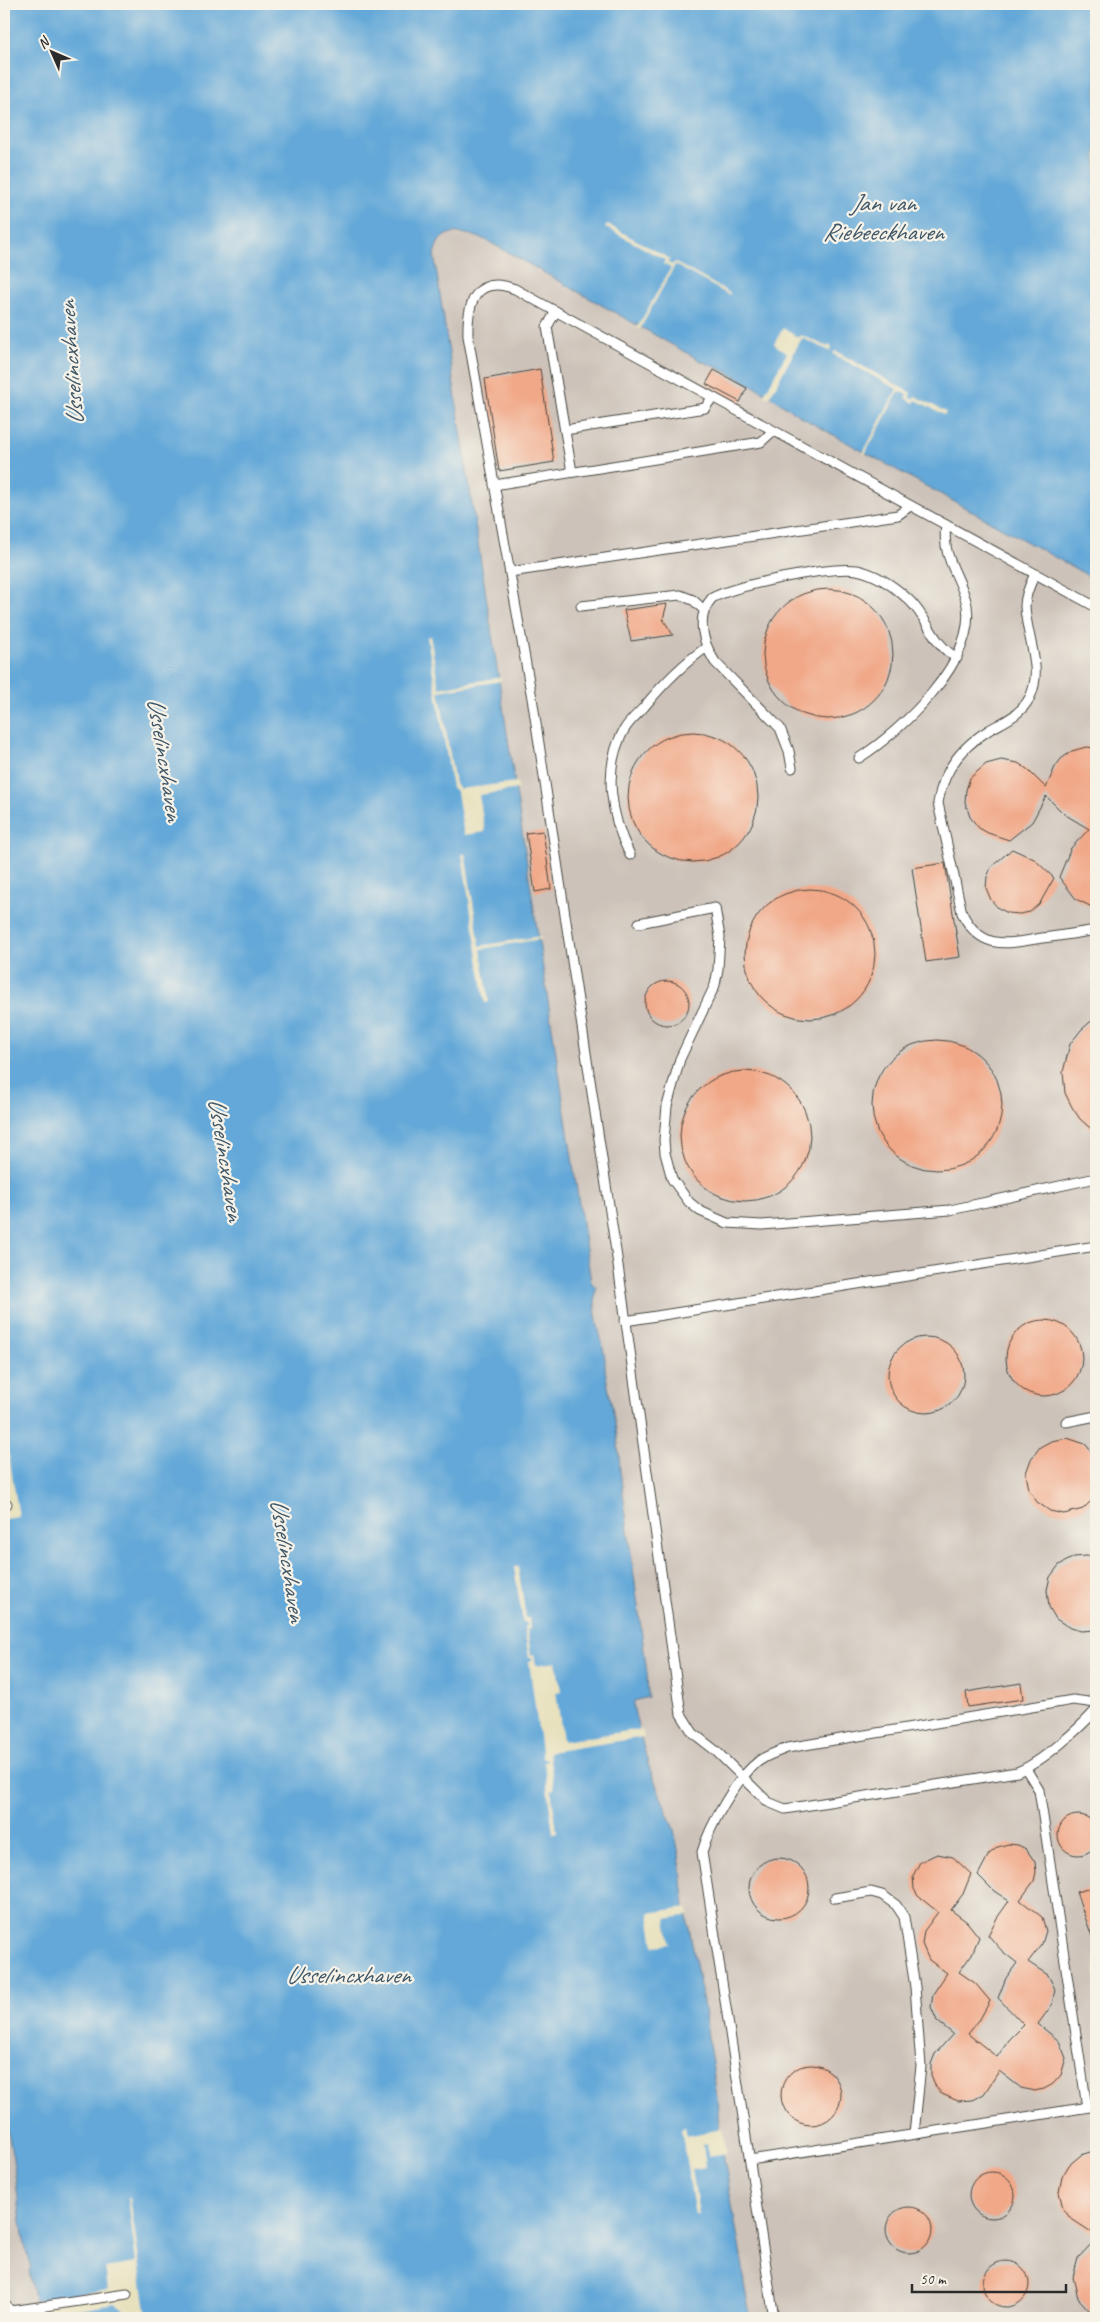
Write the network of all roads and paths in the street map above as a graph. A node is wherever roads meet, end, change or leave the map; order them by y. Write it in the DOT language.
graph roads {
  1 [pos="556,311"];
  2 [pos="712,398"];
  3 [pos="565,430"];
  4 [pos="772,431"];
  5 [pos="572,472"];
  6 [pos="494,485"];
  7 [pos="910,506"];
  8 [pos="946,525"];
  9 [pos="510,572"];
  10 [pos="1035,574"];
  11 [pos="581,606"];
  12 [pos="1096,607"];
  13 [pos="704,610"];
  14 [pos="707,647"];
  15 [pos="957,658"];
  16 [pos="859,758"];
  17 [pos="792,768"];
  18 [pos="630,855"];
  19 [pos="639,922"];
  20 [pos="1096,930"];
  21 [pos="1096,1178"];
  22 [pos="1096,1246"];
  23 [pos="626,1321"];
  24 [pos="1096,1416"];
  25 [pos="1066,1422"];
  26 [pos="1096,1704"];
  27 [pos="1096,1710"];
  28 [pos="1026,1769"];
  29 [pos="743,1777"];
  30 [pos="835,1898"];
  31 [pos="1092,2106"];
  32 [pos="914,2134"];
  33 [pos="750,2160"];
  34 [pos="127,2294"];
  35 [pos="4,2304"];
  36 [pos="774,2318"];
  1 -- 2 [label="lane"];
  1 -- 3 [label="lane"];
  1 -- 6 [label="lane"];
  2 -- 3 [label="lane"];
  2 -- 4 [label="lane"];
  3 -- 5 [label="lane"];
  4 -- 5 [label="lane"];
  4 -- 7 [label="lane"];
  5 -- 6 [label="lane"];
  6 -- 9 [label="lane"];
  7 -- 8 [label="lane"];
  7 -- 9 [label="lane"];
  8 -- 10 [label="lane"];
  8 -- 15 [label="lane"];
  9 -- 23 [label="lane"];
  10 -- 12 [label="lane"];
  10 -- 20 [label="lane"];
  11 -- 13 [label="lane"];
  13 -- 14 [label="lane"];
  13 -- 15 [label="lane"];
  14 -- 17 [label="lane"];
  14 -- 18 [label="lane"];
  15 -- 16 [label="lane"];
  19 -- 21 [label="lane"];
  22 -- 23 [label="lane"];
  23 -- 29 [label="lane"];
  24 -- 25 [label="lane"];
  26 -- 29 [label="lane"];
  27 -- 28 [label="lane"];
  28 -- 29 [label="lane"];
  28 -- 31 [label="lane"];
  29 -- 33 [label="lane"];
  30 -- 32 [label="lane"];
  31 -- 32 [label="lane"];
  32 -- 33 [label="lane"];
  33 -- 36 [label="lane"];
  34 -- 35 [label="lane"];
}
